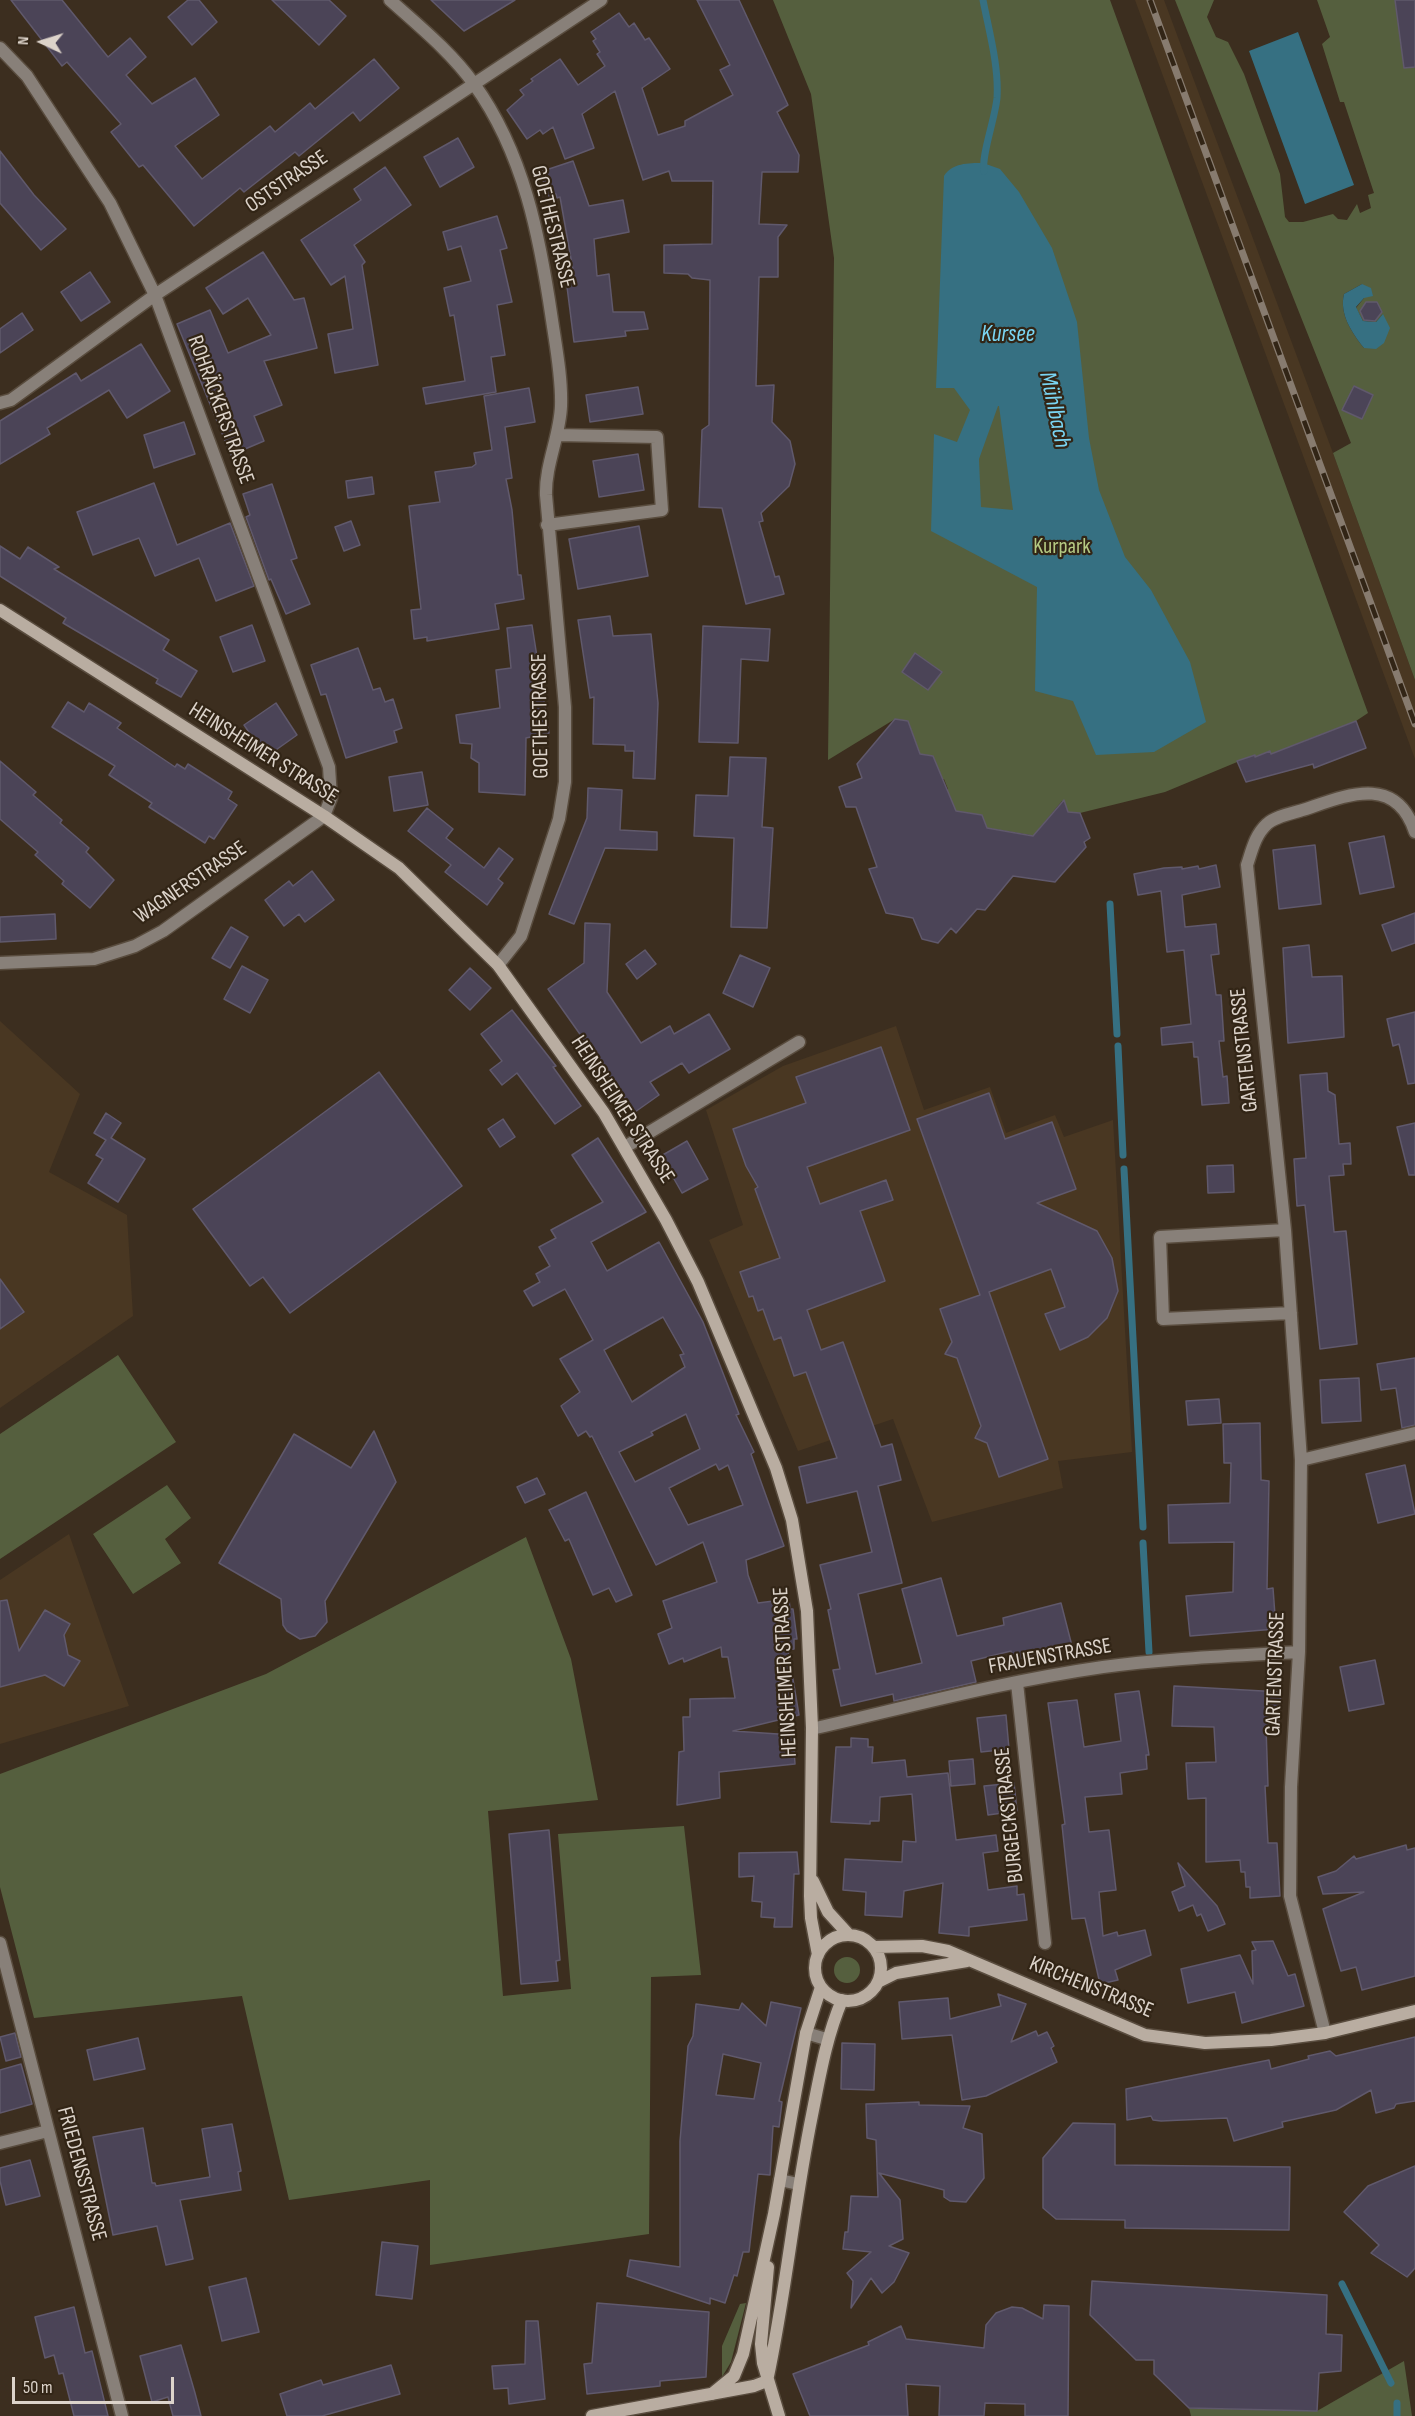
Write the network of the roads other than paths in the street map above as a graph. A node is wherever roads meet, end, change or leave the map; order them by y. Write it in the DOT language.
graph roads {
  1 [pos="390,0"];
  2 [pos="601,0"];
  3 [pos="0,48"];
  4 [pos="474,84"];
  5 [pos="155,295"];
  6 [pos="0,403"];
  7 [pos="557,435"];
  8 [pos="547,525"];
  9 [pos="0,610"];
  10 [pos="324,816"];
  11 [pos="1415,832"];
  12 [pos="0,963"];
  13 [pos="498,965"];
  14 [pos="799,1042"];
  15 [pos="625,1147"];
  16 [pos="1286,1230"];
  17 [pos="1291,1313"];
  18 [pos="1415,1433"];
  19 [pos="1301,1460"];
  20 [pos="1299,1652"];
  21 [pos="1017,1683"];
  22 [pos="812,1729"];
  23 [pos="813,1880"];
  24 [pos="849,1935"];
  25 [pos="1045,1942"];
  26 [pos="0,1943"];
  27 [pos="873,1947"];
  28 [pos="818,1955"];
  29 [pos="967,1960"];
  30 [pos="878,1982"];
  31 [pos="821,1987"];
  32 [pos="842,2000"];
  33 [pos="1415,2011"];
  34 [pos="806,2033"];
  35 [pos="1325,2033"];
  36 [pos="826,2039"];
  37 [pos="794,2099"];
  38 [pos="813,2106"];
  39 [pos="48,2131"];
  40 [pos="787,2136"];
  41 [pos="807,2140"];
  42 [pos="0,2143"];
  43 [pos="780,2180"];
  44 [pos="798,2184"];
  45 [pos="774,2214"];
  46 [pos="767,2381"];
  47 [pos="712,2394"];
  48 [pos="641,2412"];
  49 [pos="122,2416"];
  50 [pos="592,2416"];
  51 [pos="779,2416"];
  1 -- 4 [label="street, GOETHESTRASSE"];
  2 -- 4 [label="street, OSTSTRASSE"];
  3 -- 5 [label="street, ROHRÄCKERSTRASSE"];
  4 -- 5 [label="street, OSTSTRASSE"];
  4 -- 7 [label="street, GOETHESTRASSE"];
  5 -- 6 [label="street, OSTSTRASSE"];
  5 -- 10 [label="street, ROHRÄCKERSTRASSE"];
  7 -- 8 [label="street, GOETHESTRASSE"];
  7 -- 8 [label="street"];
  8 -- 13 [label="street, GOETHESTRASSE"];
  9 -- 10 [label="street, HEINSHEIMER STRASSE"];
  10 -- 12 [label="street, WAGNERSTRASSE"];
  10 -- 13 [label="street, HEINSHEIMER STRASSE"];
  11 -- 16 [label="street, GARTENSTRASSE"];
  13 -- 15 [label="street, HEINSHEIMER STRASSE"];
  14 -- 15 [label="street"];
  15 -- 22 [label="street, HEINSHEIMER STRASSE"];
  16 -- 17 [label="street, GARTENSTRASSE"];
  16 -- 17 [label="street"];
  17 -- 19 [label="street, GARTENSTRASSE"];
  18 -- 19 [label="street"];
  19 -- 20 [label="street, GARTENSTRASSE"];
  20 -- 21 [label="street, FRAUENSTRASSE"];
  20 -- 35 [label="street, GARTENSTRASSE"];
  21 -- 22 [label="street, FRAUENSTRASSE"];
  21 -- 25 [label="street, BURGECKSTRASSE"];
  22 -- 23 [label="street, HEINSHEIMER STRASSE"];
  23 -- 24 [label="street, HEINSHEIMER STRASSE"];
  23 -- 28 [label="street, HEINSHEIMER STRASSE"];
  24 -- 27 [label="street, HEINSHEIMER STRASSE"];
  24 -- 28 [label="street"];
  26 -- 39 [label="street, FRIEDENSSTRASSE"];
  27 -- 29 [label="street, KIRCHENSTRASSE"];
  27 -- 30 [label="street"];
  28 -- 31 [label="street, HEINSHEIMER STRASSE"];
  29 -- 30 [label="street"];
  29 -- 35 [label="street, KIRCHENSTRASSE"];
  30 -- 32 [label="street"];
  31 -- 32 [label="street"];
  31 -- 34 [label="street, HEINSHEIMER STRASSE"];
  32 -- 36 [label="street"];
  33 -- 35 [label="street, KIRCHENSTRASSE"];
  34 -- 36 [label="street"];
  34 -- 37 [label="street, HEINSHEIMER STRASSE"];
  36 -- 38 [label="street"];
  37 -- 38 [label="street"];
  37 -- 40 [label="street, HEINSHEIMER STRASSE"];
  38 -- 41 [label="street"];
  39 -- 42 [label="street"];
  39 -- 49 [label="street, FRIEDENSSTRASSE"];
  40 -- 41 [label="street"];
  40 -- 43 [label="street, HEINSHEIMER STRASSE"];
  41 -- 44 [label="street"];
  43 -- 44 [label="street"];
  43 -- 45 [label="street, HEINSHEIMER STRASSE"];
  44 -- 46 [label="street"];
  45 -- 46 [label="street, HEINSHEIMER STRASSE"];
  45 -- 47 [label="street, HEINSHEIMER STRASSE"];
  46 -- 47 [label="street"];
  46 -- 51 [label="street, HEINSHEIMER STRASSE"];
  47 -- 48 [label="street"];
  48 -- 50 [label="street"];
}
